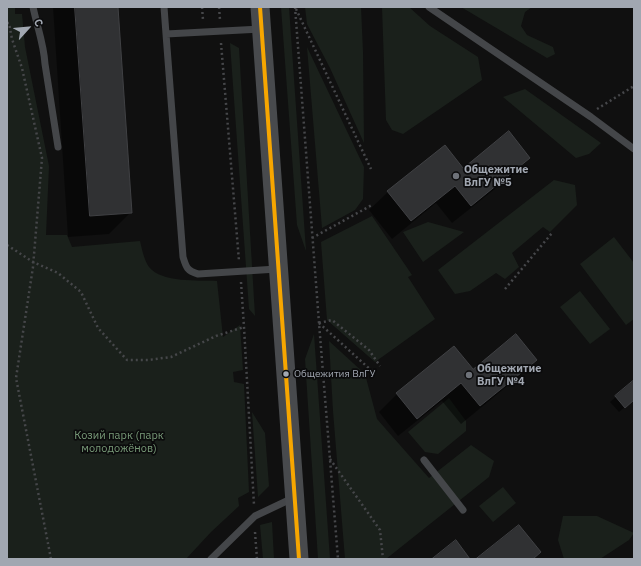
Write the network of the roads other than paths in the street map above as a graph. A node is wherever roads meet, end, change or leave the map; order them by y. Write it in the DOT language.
graph roads {
  1 [pos="33,7"];
  2 [pos="164,7"];
  3 [pos="260,7"];
  4 [pos="429,7"];
  5 [pos="261,29"];
  6 [pos="166,34"];
  7 [pos="58,147"];
  8 [pos="634,149"];
  9 [pos="278,269"];
  10 [pos="424,460"];
  11 [pos="294,498"];
  12 [pos="463,510"];
  13 [pos="211,559"];
  14 [pos="299,559"];
  1 -- 7 [label="lane"];
  2 -- 6 [label="lane"];
  3 -- 5 [label="main road"];
  4 -- 8 [label="lane"];
  5 -- 6 [label="lane"];
  5 -- 9 [label="main road"];
  6 -- 9 [label="lane"];
  9 -- 11 [label="main road"];
  10 -- 12 [label="lane"];
  11 -- 13 [label="lane"];
  11 -- 14 [label="main road"];
}
